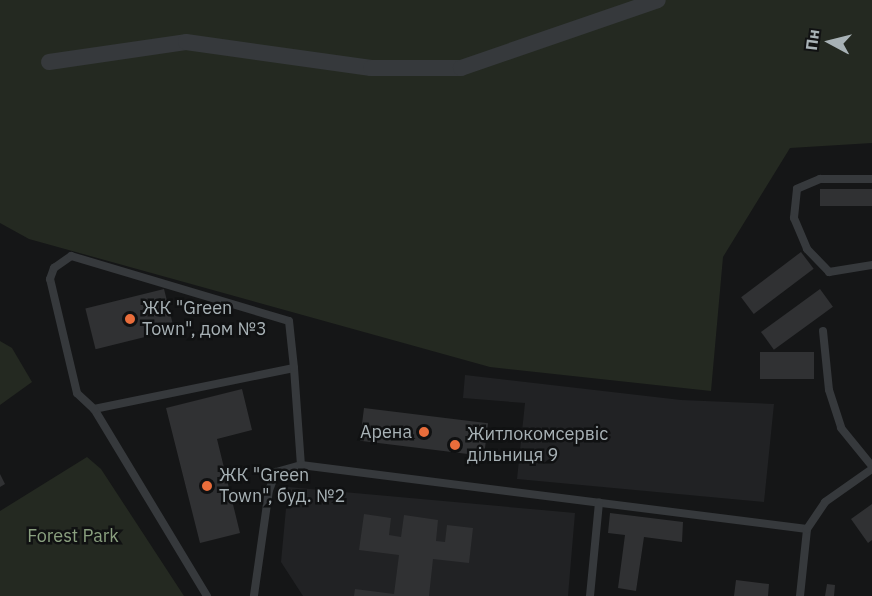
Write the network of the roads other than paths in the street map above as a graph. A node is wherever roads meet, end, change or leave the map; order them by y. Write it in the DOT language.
graph roads {
  1 [pos="658,0"];
  2 [pos="49,62"];
  3 [pos="872,179"];
  4 [pos="872,265"];
  5 [pos="823,331"];
  6 [pos="294,368"];
  7 [pos="94,409"];
  8 [pos="301,465"];
  9 [pos="872,467"];
  10 [pos="599,502"];
  11 [pos="807,528"];
  12 [pos="207,596"];
  13 [pos="254,596"];
  14 [pos="590,596"];
  15 [pos="800,596"];
  1 -- 2 [label="street"];
  3 -- 4 [label="lane"];
  5 -- 9 [label="lane"];
  6 -- 7 [label="lane"];
  6 -- 7 [label="lane"];
  6 -- 8 [label="lane"];
  7 -- 12 [label="lane"];
  8 -- 10 [label="lane"];
  8 -- 13 [label="lane"];
  9 -- 11 [label="lane"];
  10 -- 11 [label="lane"];
  10 -- 14 [label="lane"];
  11 -- 15 [label="lane"];
}
